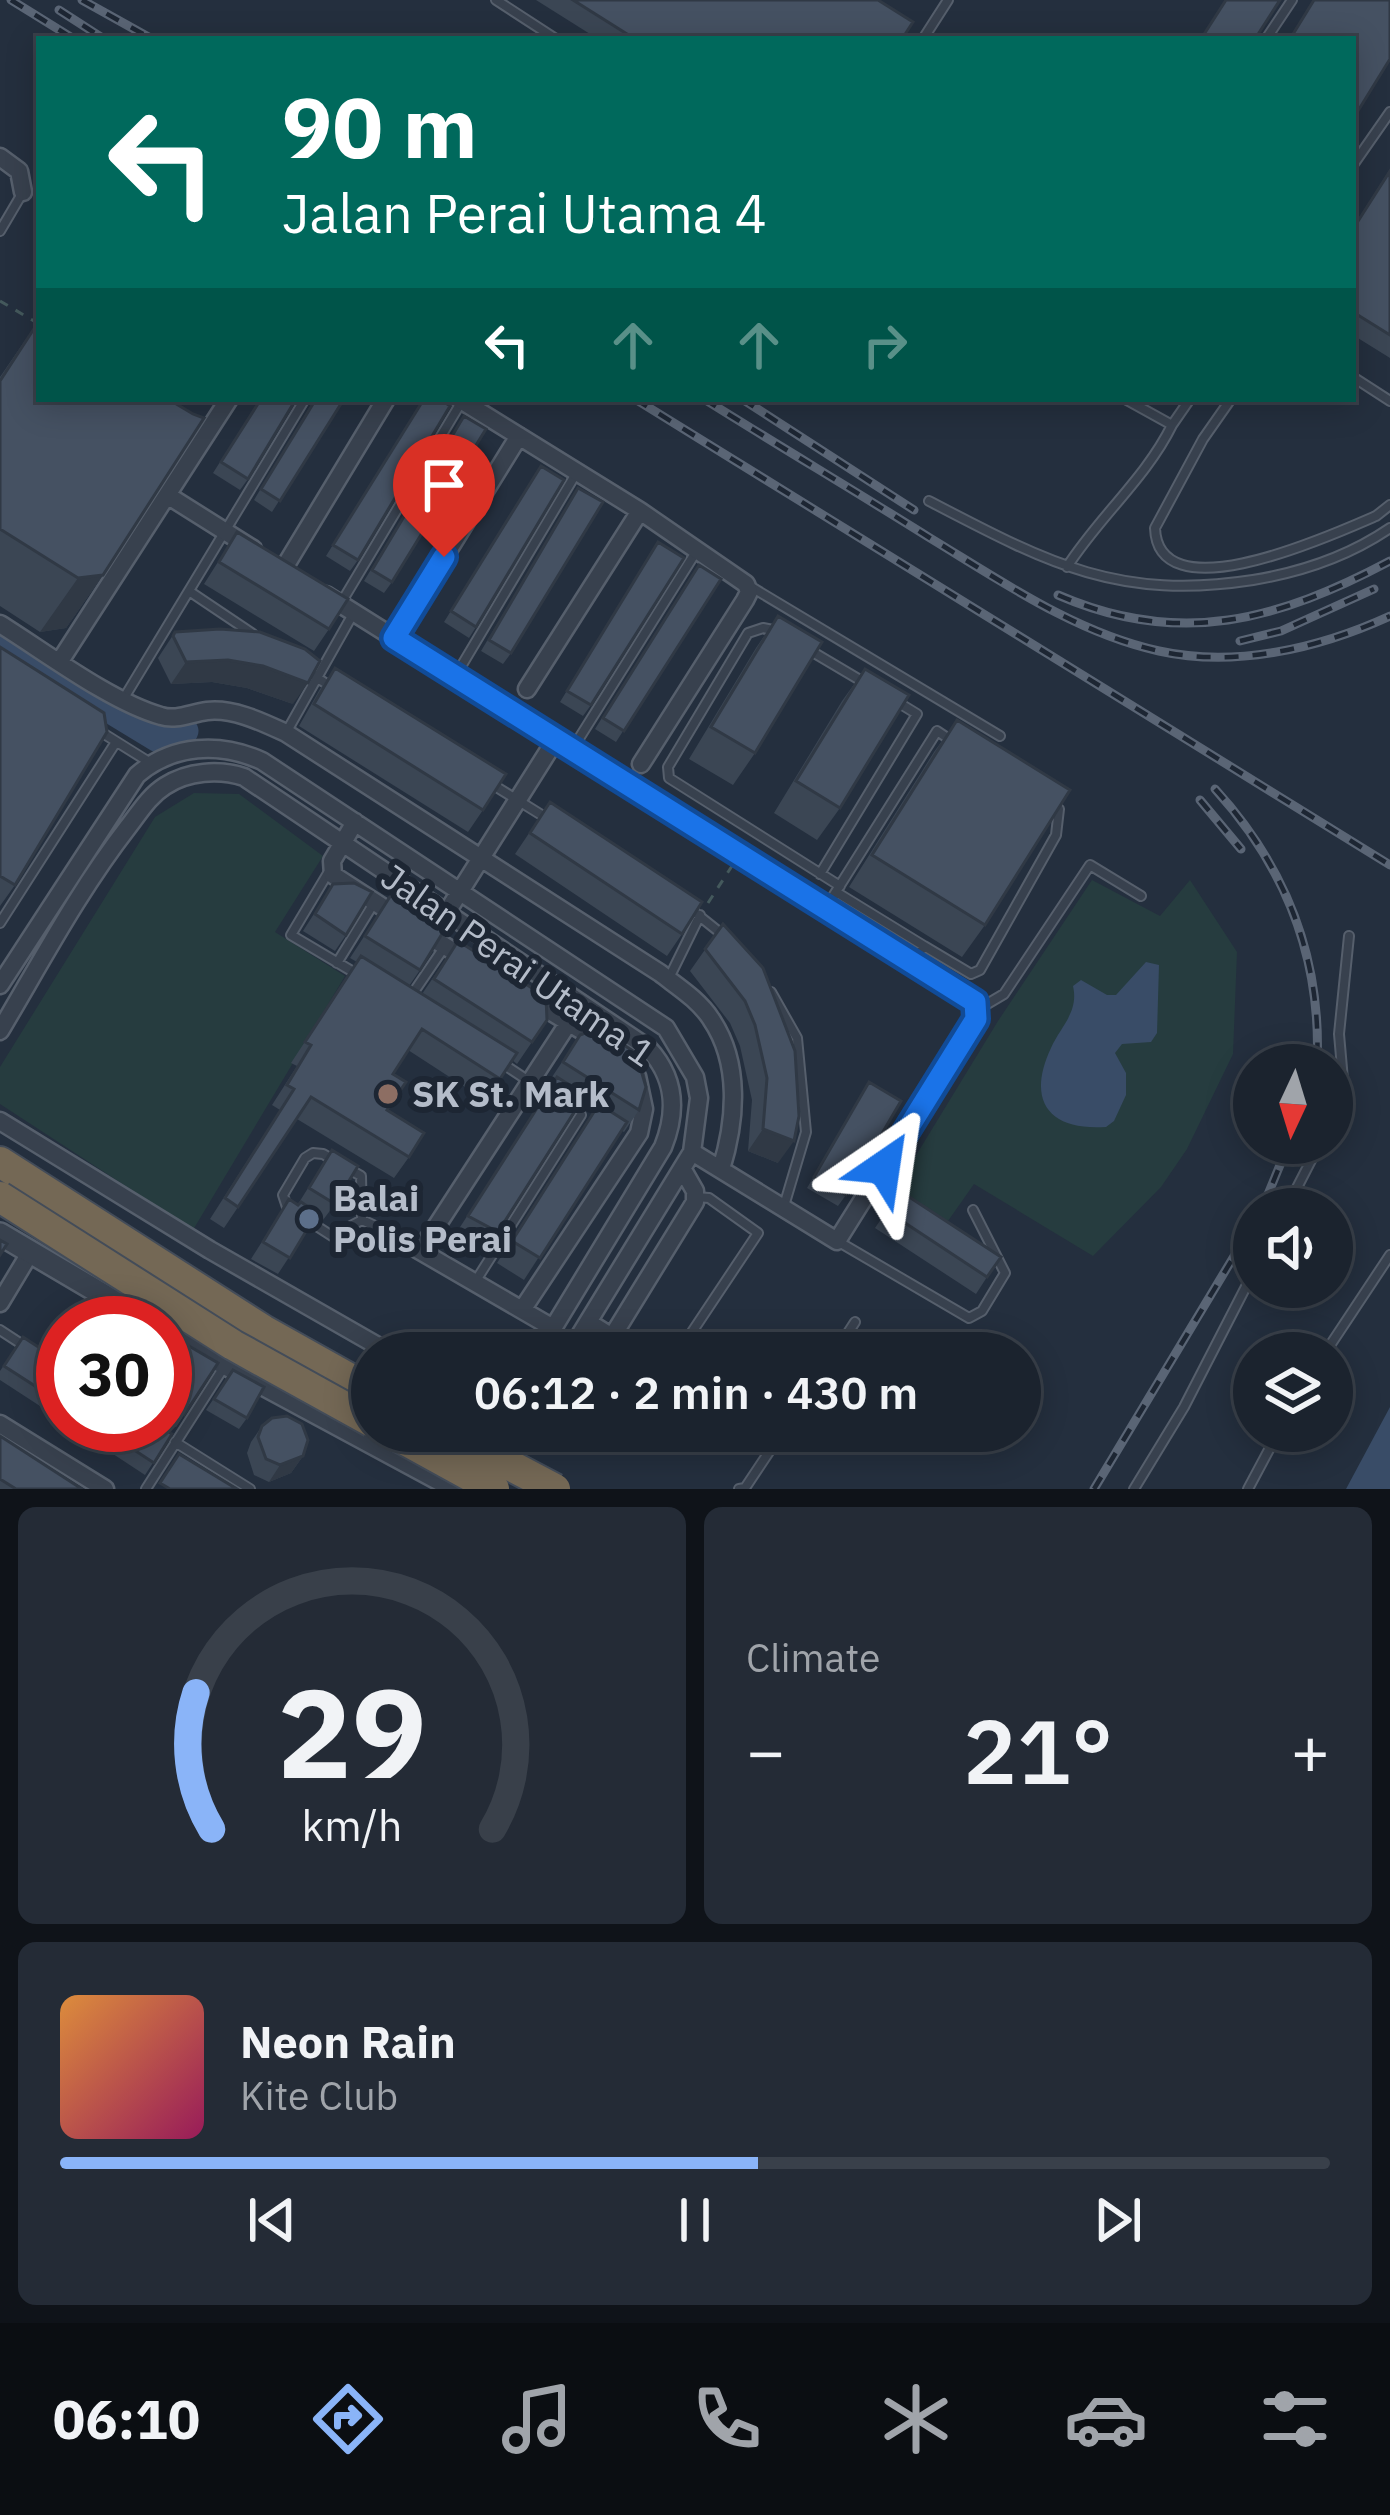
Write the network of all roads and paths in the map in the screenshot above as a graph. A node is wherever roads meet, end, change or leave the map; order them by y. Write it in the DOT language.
graph roads {
  1 [pos="496,0"];
  2 [pos="948,0"];
  3 [pos="1292,0"];
  4 [pos="551,36"];
  5 [pos="925,36"];
  6 [pos="1269,36"];
  7 [pos="1390,112"];
  8 [pos="0,157"];
  9 [pos="1356,161"];
  10 [pos="23,192"];
  11 [pos="0,231"];
  12 [pos="0,301"];
  13 [pos="36,322"];
  14 [pos="1356,378"];
  15 [pos="1390,401"];
  16 [pos="227,402"];
  17 [pos="303,402"];
  18 [pos="384,402"];
  19 [pos="459,402"];
  20 [pos="463,402"];
  21 [pos="1131,402"];
  22 [pos="1188,402"];
  23 [pos="1229,402"];
  24 [pos="1172,425"];
  25 [pos="519,436"];
  26 [pos="577,472"];
  27 [pos="167,495"];
  28 [pos="929,501"];
  29 [pos="1390,506"];
  30 [pos="640,511"];
  31 [pos="1390,528"];
  32 [pos="225,531"];
  33 [pos="697,550"];
  34 [pos="1067,567"];
  35 [pos="284,568"];
  36 [pos="747,588"];
  37 [pos="189,591"];
  38 [pos="347,608"];
  39 [pos="0,624"];
  40 [pos="779,632"];
  41 [pos="394,638"];
  42 [pos="241,639"];
  43 [pos="160,640"];
  44 [pos="180,640"];
  45 [pos="799,644"];
  46 [pos="60,662"];
  47 [pos="298,665"];
  48 [pos="456,676"];
  49 [pos="317,678"];
  50 [pos="527,689"];
  51 [pos="337,690"];
  52 [pos="878,691"];
  53 [pos="123,699"];
  54 [pos="898,703"];
  55 [pos="97,729"];
  56 [pos="286,733"];
  57 [pos="1000,736"];
  58 [pos="116,742"];
  59 [pos="954,742"];
  60 [pos="564,744"];
  61 [pos="151,763"];
  62 [pos="641,764"];
  63 [pos="477,775"];
  64 [pos="1042,798"];
  65 [pos="518,800"];
  66 [pos="355,822"];
  67 [pos="554,823"];
  68 [pos="341,843"];
  69 [pos="739,854"];
  70 [pos="483,857"];
  71 [pos="331,869"];
  72 [pos="820,874"];
  73 [pos="461,891"];
  74 [pos="834,895"];
  75 [pos="1141,896"];
  76 [pos="375,902"];
  77 [pos="682,903"];
  78 [pos="447,912"];
  79 [pos="700,915"];
  80 [pos="0,923"];
  81 [pos="1349,936"];
  82 [pos="444,946"];
  83 [pos="924,946"];
  84 [pos="735,949"];
  85 [pos="337,963"];
  86 [pos="913,963"];
  87 [pos="480,968"];
  88 [pos="668,979"];
  89 [pos="765,981"];
  90 [pos="372,983"];
  91 [pos="0,986"];
  92 [pos="515,990"];
  93 [pos="407,1003"];
  94 [pos="975,1007"];
  95 [pos="6,1009"];
  96 [pos="569,1022"];
  97 [pos="0,1031"];
  98 [pos="1340,1044"];
  99 [pos="496,1060"];
  100 [pos="532,1083"];
  101 [pos="581,1115"];
  102 [pos="0,1121"];
  103 [pos="597,1126"];
  104 [pos="614,1136"];
  105 [pos="630,1146"];
  106 [pos="692,1152"];
  107 [pos="0,1162"];
  108 [pos="721,1169"];
  109 [pos="683,1170"];
  110 [pos="0,1197"];
  111 [pos="696,1197"];
  112 [pos="783,1208"];
  113 [pos="973,1210"];
  114 [pos="362,1220"];
  115 [pos="0,1234"];
  116 [pos="392,1234"];
  117 [pos="837,1241"];
  118 [pos="421,1250"];
  119 [pos="30,1253"];
  120 [pos="1390,1255"];
  121 [pos="474,1283"];
  122 [pos="104,1296"];
  123 [pos="0,1303"];
  124 [pos="1235,1308"];
  125 [pos="522,1310"];
  126 [pos="588,1322"];
  127 [pos="855,1322"];
  128 [pos="553,1328"];
  129 [pos="0,1330"];
  130 [pos="353,1332"];
  131 [pos="551,1332"];
  132 [pos="582,1332"];
  133 [pos="604,1332"];
  134 [pos="615,1332"];
  135 [pos="692,1332"];
  136 [pos="849,1332"];
  137 [pos="1339,1332"];
  138 [pos="192,1347"];
  139 [pos="32,1350"];
  140 [pos="224,1366"];
  141 [pos="351,1379"];
  142 [pos="192,1417"];
  143 [pos="351,1417"];
  144 [pos="351,1421"];
  145 [pos="0,1424"];
  146 [pos="170,1452"];
  147 [pos="192,1452"];
  148 [pos="405,1452"];
  149 [pos="419,1452"];
  150 [pos="485,1452"];
  151 [pos="508,1452"];
  152 [pos="769,1452"];
  153 [pos="1268,1452"];
  154 [pos="490,1485"];
  155 [pos="105,1489"];
  156 [pos="146,1489"];
  157 [pos="250,1489"];
  158 [pos="458,1489"];
  159 [pos="513,1489"];
  160 [pos="555,1489"];
  161 [pos="740,1489"];
  162 [pos="1134,1489"];
  163 [pos="1248,1489"];
  1 -- 4 [label="lane"];
  2 -- 5 [label="lane"];
  3 -- 6 [label="lane"];
  7 -- 9 [label="lane"];
  8 -- 10 [label="street"];
  10 -- 11 [label="lane"];
  12 -- 13 [label="path"];
  14 -- 15 [label="lane"];
  16 -- 27 [label="street"];
  17 -- 32 [label="lane"];
  18 -- 35 [label="street"];
  19 -- 38 [label="lane"];
  20 -- 25 [label="street"];
  21 -- 24 [label="lane"];
  22 -- 24 [label="lane"];
  23 -- 29 [label="lane"];
  24 -- 34 [label="lane"];
  25 -- 26 [label="street"];
  25 -- 41 [label="street"];
  26 -- 30 [label="street"];
  26 -- 48 [label="lane"];
  27 -- 32 [label="street"];
  27 -- 46 [label="street"];
  28 -- 34 [label="lane"];
  30 -- 33 [label="street"];
  30 -- 50 [label="street"];
  31 -- 34 [label="lane"];
  32 -- 35 [label="street"];
  32 -- 37 [label="lane"];
  33 -- 36 [label="street"];
  33 -- 60 [label="lane"];
  35 -- 38 [label="street"];
  36 -- 57 [label="lane"];
  36 -- 62 [label="street"];
  37 -- 42 [label="lane"];
  37 -- 43 [label="lane"];
  38 -- 41 [label="street"];
  38 -- 49 [label="lane"];
  39 -- 46 [label="street, Jalan Perai Utama 1"];
  40 -- 72 [label="lane"];
  41 -- 48 [label="street"];
  43 -- 44 [label="lane"];
  43 -- 53 [label="lane"];
  45 -- 52 [label="lane"];
  46 -- 53 [label="street, Jalan Perai Utama 1"];
  47 -- 49 [label="lane"];
  48 -- 60 [label="street"];
  49 -- 51 [label="lane"];
  49 -- 56 [label="lane"];
  53 -- 56 [label="street, Jalan Perai Utama 1"];
  54 -- 72 [label="lane"];
  55 -- 58 [label="lane"];
  56 -- 70 [label="street, Jalan Perai Utama 1"];
  58 -- 61 [label="lane"];
  58 -- 80 [label="lane"];
  59 -- 74 [label="lane"];
  60 -- 65 [label="street"];
  60 -- 69 [label="street"];
  61 -- 66 [label="street, Jalan Perai Utama 1"];
  61 -- 91 [label="street"];
  63 -- 65 [label="lane"];
  64 -- 83 [label="lane"];
  65 -- 67 [label="lane"];
  65 -- 70 [label="street"];
  66 -- 68 [label="street, Jalan Perai Utama 1"];
  66 -- 73 [label="street, Jalan Perai Utama 1"];
  68 -- 71 [label="street, Jalan Perai Utama 1"];
  68 -- 78 [label="street, Jalan Perai Utama 1"];
  68 -- 95 [label="street, Jalan Perai Utama 1"];
  69 -- 74 [label="street"];
  69 -- 79 [label="path"];
  70 -- 73 [label="street"];
  70 -- 88 [label="street, Jalan Perai Utama 1"];
  71 -- 76 [label="street, Jalan Perai Utama 1"];
  71 -- 85 [label="lane"];
  72 -- 74 [label="lane"];
  73 -- 78 [label="street"];
  73 -- 106 [label="street, Jalan Perai Utama 1"];
  74 -- 83 [label="lane"];
  74 -- 86 [label="street"];
  75 -- 94 [label="lane"];
  76 -- 82 [label="street, Jalan Perai Utama 1"];
  76 -- 85 [label="lane"];
  77 -- 79 [label="lane"];
  78 -- 128 [label="street, Jalan Perai Utama 1"];
  79 -- 84 [label="lane"];
  79 -- 88 [label="lane"];
  81 -- 98 [label="lane"];
  82 -- 87 [label="street, Jalan Perai Utama 1"];
  82 -- 93 [label="lane"];
  83 -- 86 [label="lane"];
  85 -- 90 [label="lane"];
  86 -- 94 [label="street"];
  88 -- 108 [label="street, Jalan Perai Utama 1"];
  89 -- 112 [label="lane"];
  92 -- 96 [label="street, Jalan Perai Utama 1"];
  94 -- 117 [label="street"];
  95 -- 97 [label="street, Jalan Perai Utama 1"];
  96 -- 100 [label="street"];
  96 -- 105 [label="street, Jalan Perai Utama 1"];
  99 -- 100 [label="lane"];
  100 -- 101 [label="lane"];
  100 -- 118 [label="street"];
  101 -- 103 [label="lane"];
  101 -- 121 [label="lane"];
  102 -- 130 [label="street"];
  104 -- 105 [label="lane"];
  105 -- 125 [label="street, Jalan Perai Utama 1"];
  106 -- 108 [label="street"];
  106 -- 109 [label="street, Jalan Perai Utama 1"];
  107 -- 141 [label="highway"];
  108 -- 112 [label="street"];
  109 -- 111 [label="street"];
  109 -- 126 [label="street, Jalan Perai Utama 1"];
  110 -- 143 [label="highway, bridge"];
  111 -- 134 [label="street"];
  111 -- 135 [label="lane"];
  112 -- 117 [label="street"];
  113 -- 117 [label="lane"];
  114 -- 114 [label="lane"];
  114 -- 116 [label="lane"];
  115 -- 119 [label="street"];
  116 -- 118 [label="street"];
  118 -- 121 [label="street"];
  119 -- 122 [label="street"];
  119 -- 123 [label="street"];
  120 -- 137 [label="lane"];
  121 -- 125 [label="street"];
  124 -- 162 [label="lane"];
  125 -- 128 [label="street"];
  126 -- 132 [label="street, Jalan Perai Utama 1"];
  126 -- 133 [label="street"];
  127 -- 136 [label="lane"];
  128 -- 131 [label="street, Jalan Perai Utama 1"];
  129 -- 139 [label="lane"];
  138 -- 140 [label="street"];
  140 -- 142 [label="lane"];
  140 -- 144 [label="street"];
  145 -- 155 [label="street"];
  146 -- 156 [label="lane"];
  147 -- 157 [label="lane"];
  148 -- 158 [label="street"];
  149 -- 154 [label="highway, bridge"];
  150 -- 160 [label="highway, bridge"];
  151 -- 154 [label="street"];
  152 -- 161 [label="lane"];
  153 -- 163 [label="lane"];
  154 -- 159 [label="street"];
}
